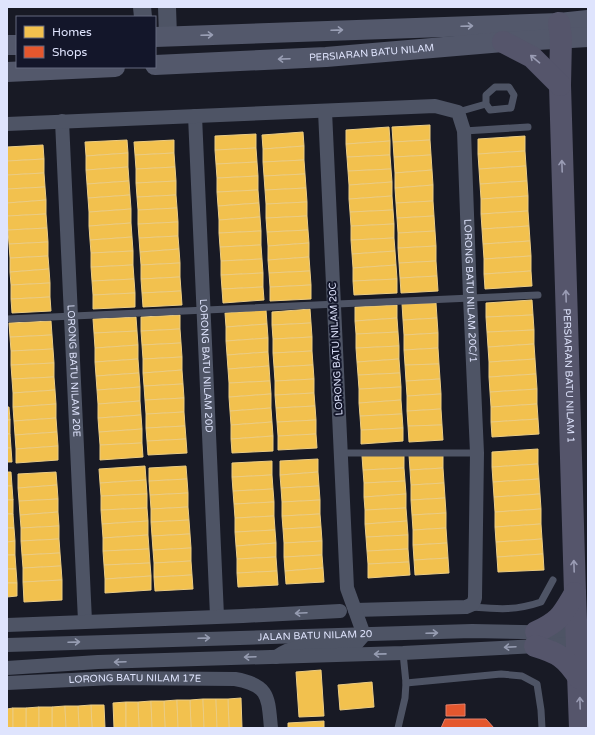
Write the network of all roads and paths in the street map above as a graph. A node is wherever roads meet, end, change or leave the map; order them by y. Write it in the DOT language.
graph roads {
  1 [pos="167,7"];
  2 [pos="588,20"];
  3 [pos="560,31"];
  4 [pos="162,37"];
  5 [pos="588,37"];
  6 [pos="503,42"];
  7 [pos="156,65"];
  8 [pos="93,68"];
  9 [pos="7,72"];
  10 [pos="560,85"];
  11 [pos="486,104"];
  12 [pos="325,111"];
  13 [pos="458,112"];
  14 [pos="195,116"];
  15 [pos="62,121"];
  16 [pos="7,124"];
  17 [pos="528,127"];
  18 [pos="464,131"];
  19 [pos="538,295"];
  20 [pos="470,297"];
  21 [pos="334,303"];
  22 [pos="204,310"];
  23 [pos="70,317"];
  24 [pos="7,320"];
  25 [pos="341,452"];
  26 [pos="477,453"];
  27 [pos="553,580"];
  28 [pos="347,588"];
  29 [pos="575,593"];
  30 [pos="470,605"];
  31 [pos="355,610"];
  32 [pos="340,611"];
  33 [pos="217,616"];
  34 [pos="85,621"];
  35 [pos="7,625"];
  36 [pos="334,635"];
  37 [pos="364,635"];
  38 [pos="583,638"];
  39 [pos="536,639"];
  40 [pos="54,642"];
  41 [pos="7,645"];
  42 [pos="403,654"];
  43 [pos="276,656"];
  44 [pos="98,662"];
  45 [pos="7,668"];
  46 [pos="578,678"];
  47 [pos="7,683"];
  48 [pos="406,683"];
  49 [pos="271,728"];
  50 [pos="398,728"];
  51 [pos="542,728"];
  52 [pos="580,728"];
  1 -- 4 [label="street"];
  2 -- 3 [label="main road, PERSIARAN BATU NILAM"];
  4 -- 3 [label="main road, PERSIARAN BATU NILAM, one-way"];
  3 -- 5 [label="main road, PERSIARAN BATU NILAM"];
  3 -- 6 [label="main road, PERSIARAN BATU NILAM"];
  3 -- 10 [label="main road, PERSIARAN BATU NILAM 1"];
  6 -- 7 [label="main road, PERSIARAN BATU NILAM, one-way"];
  10 -- 6 [label="main road, one-way"];
  8 -- 9 [label="main road"];
  29 -- 10 [label="main road, PERSIARAN BATU NILAM 1, one-way"];
  11 -- 13 [label="lane"];
  12 -- 13 [label="street"];
  12 -- 14 [label="street"];
  12 -- 21 [label="street, LORONG BATU NILAM 20C"];
  13 -- 18 [label="street, LORONG BATU NILAM 20C/1"];
  14 -- 15 [label="street"];
  14 -- 22 [label="street, LORONG BATU NILAM 20D"];
  15 -- 16 [label="street"];
  15 -- 23 [label="street, LORONG BATU NILAM 20E"];
  17 -- 18 [label="lane"];
  18 -- 20 [label="street, LORONG BATU NILAM 20C/1"];
  19 -- 20 [label="lane"];
  20 -- 21 [label="lane"];
  20 -- 26 [label="street, LORONG BATU NILAM 20C/1"];
  21 -- 22 [label="lane"];
  21 -- 25 [label="street, LORONG BATU NILAM 20C"];
  22 -- 23 [label="lane"];
  22 -- 33 [label="street, LORONG BATU NILAM 20D"];
  23 -- 24 [label="lane"];
  23 -- 34 [label="street, LORONG BATU NILAM 20E"];
  25 -- 26 [label="lane"];
  25 -- 28 [label="street, LORONG BATU NILAM 20C"];
  26 -- 30 [label="street, LORONG BATU NILAM 20C/1"];
  27 -- 30 [label="lane"];
  28 -- 31 [label="street"];
  28 -- 32 [label="street"];
  29 -- 38 [label="main road, PERSIARAN BATU NILAM 1"];
  29 -- 39 [label="main road"];
  30 -- 31 [label="street"];
  31 -- 37 [label="street"];
  32 -- 33 [label="street, one-way"];
  32 -- 36 [label="street"];
  33 -- 34 [label="street"];
  34 -- 35 [label="street"];
  36 -- 37 [label="street, JALAN BATU NILAM 20"];
  40 -- 36 [label="street, JALAN BATU NILAM 20, one-way"];
  37 -- 39 [label="street, JALAN BATU NILAM 20, one-way"];
  37 -- 43 [label="street"];
  38 -- 39 [label="street, JALAN BATU NILAM 20"];
  38 -- 46 [label="main road, PERSIARAN BATU NILAM 1"];
  39 -- 42 [label="street, JALAN BATU NILAM 20, one-way"];
  39 -- 46 [label="main road"];
  40 -- 41 [label="street, JALAN BATU NILAM 20"];
  40 -- 44 [label="street, JALAN BATU NILAM 20"];
  42 -- 43 [label="street, JALAN BATU NILAM 20, one-way"];
  42 -- 48 [label="lane"];
  43 -- 44 [label="street, JALAN BATU NILAM 20, one-way"];
  44 -- 45 [label="street, JALAN BATU NILAM 20"];
  52 -- 46 [label="main road, PERSIARAN BATU NILAM 1, one-way"];
  47 -- 49 [label="street, LORONG BATU NILAM 17E"];
  48 -- 50 [label="lane"];
  48 -- 51 [label="lane"];
}
